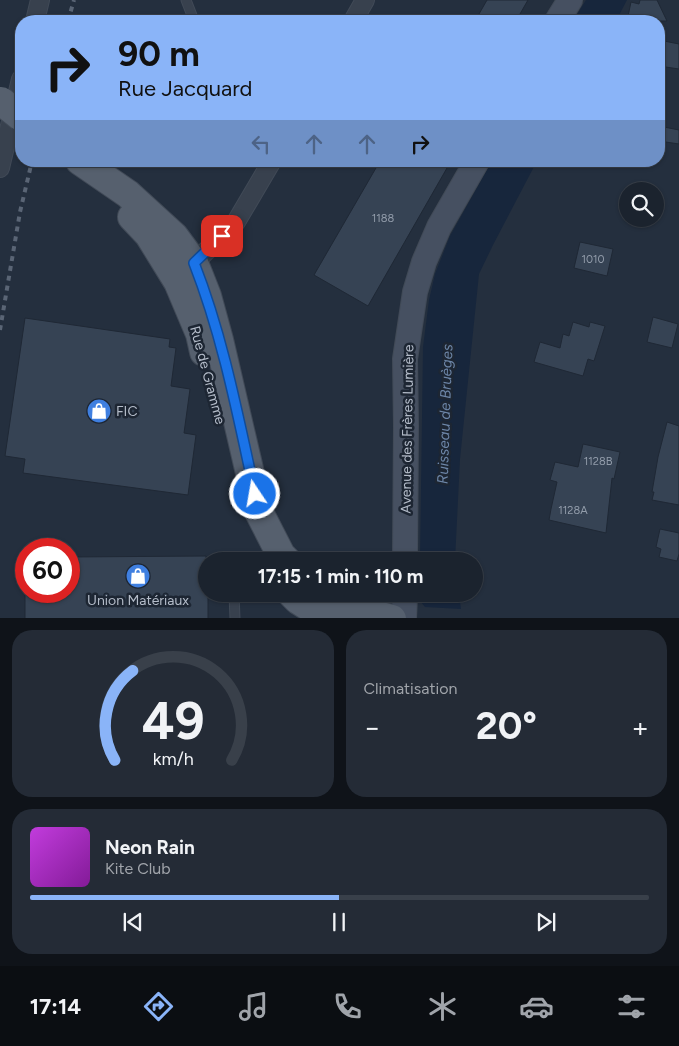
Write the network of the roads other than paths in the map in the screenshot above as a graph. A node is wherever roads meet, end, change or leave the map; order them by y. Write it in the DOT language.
graph roads {
  1 [pos="40,0"];
  2 [pos="186,0"];
  3 [pos="365,0"];
  4 [pos="570,0"];
  5 [pos="36,15"];
  6 [pos="192,15"];
  7 [pos="356,15"];
  8 [pos="561,15"];
  9 [pos="15,104"];
  10 [pos="84,167"];
  11 [pos="87,167"];
  12 [pos="268,167"];
  13 [pos="474,167"];
  14 [pos="0,168"];
  15 [pos="194,263"];
  16 [pos="259,552"];
  17 [pos="279,552"];
  18 [pos="405,552"];
  19 [pos="234,602"];
  20 [pos="302,602"];
  21 [pos="405,602"];
  22 [pos="319,610"];
  23 [pos="235,618"];
  24 [pos="392,618"];
  25 [pos="404,618"];
  1 -- 5 [label="street"];
  2 -- 6 [label="lane"];
  3 -- 7 [label="street"];
  4 -- 8 [label="street"];
  9 -- 14 [label="street"];
  10 -- 16 [label="main road, Rue de Gramme"];
  11 -- 15 [label="main road, Rue de Gramme"];
  12 -- 15 [label="street"];
  13 -- 18 [label="street, Avenue des Frères Lumière"];
  15 -- 17 [label="main road, Rue de Gramme"];
  19 -- 23 [label="lane"];
  20 -- 22 [label="main road"];
  21 -- 25 [label="street"];
  22 -- 24 [label="main road"];
}
